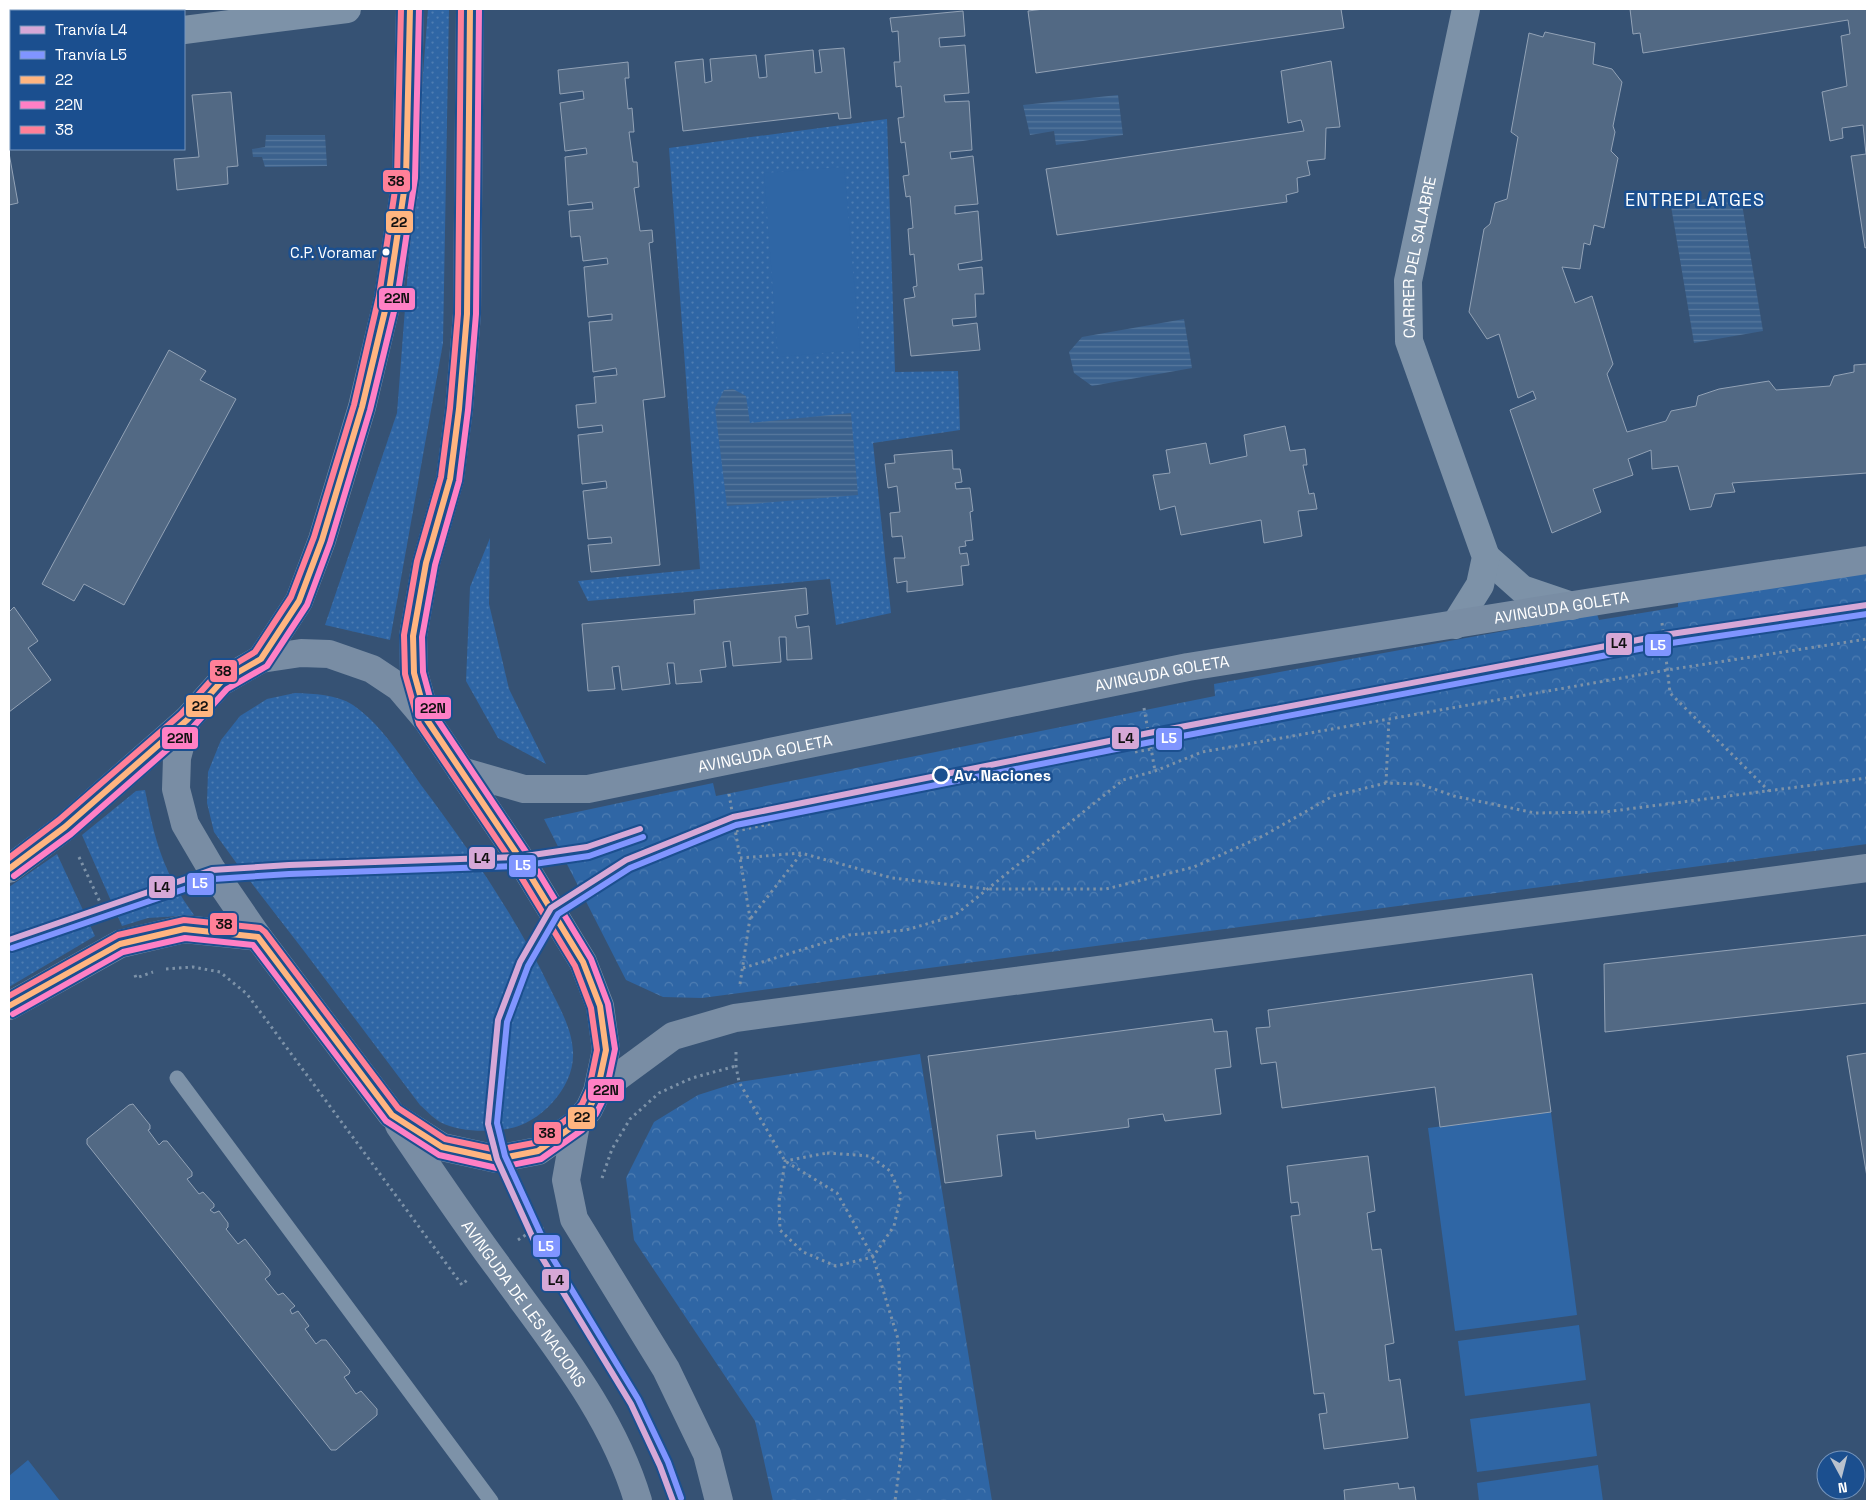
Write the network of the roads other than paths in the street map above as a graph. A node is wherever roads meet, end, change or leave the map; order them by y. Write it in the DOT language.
graph roads {
  1 [pos="347,9"];
  2 [pos="410,9"];
  3 [pos="470,9"];
  4 [pos="1466,9"];
  5 [pos="185,30"];
  6 [pos="1486,557"];
  7 [pos="1867,560"];
  8 [pos="1572,606"];
  9 [pos="1455,625"];
  10 [pos="261,659"];
  11 [pos="187,720"];
  12 [pos="427,720"];
  13 [pos="461,771"];
  14 [pos="1867,868"];
  15 [pos="9,869"];
  16 [pos="258,938"];
  17 [pos="9,1006"];
  18 [pos="177,1078"];
  19 [pos="597,1092"];
  20 [pos="392,1115"];
  21 [pos="576,1124"];
  22 [pos="491,1501"];
  23 [pos="638,1501"];
  24 [pos="719,1501"];
  1 -- 5 [label="street"];
  2 -- 10 [label="main road"];
  3 -- 12 [label="main road"];
  4 -- 6 [label="street, CARRER DEL SALABRE"];
  6 -- 8 [label="street, CARRER DEL SALABRE"];
  6 -- 9 [label="street"];
  7 -- 8 [label="main road, AVINGUDA GOLETA"];
  8 -- 9 [label="main road, AVINGUDA GOLETA"];
  9 -- 13 [label="main road, AVINGUDA GOLETA"];
  10 -- 11 [label="main road"];
  10 -- 12 [label="main road"];
  11 -- 15 [label="main road"];
  11 -- 16 [label="main road, AVINGUDA DE LES NACIONS"];
  12 -- 13 [label="main road"];
  13 -- 19 [label="main road"];
  14 -- 19 [label="main road"];
  16 -- 17 [label="main road"];
  16 -- 20 [label="main road, AVINGUDA DE LES NACIONS"];
  18 -- 22 [label="lane"];
  19 -- 21 [label="main road"];
  20 -- 21 [label="main road"];
  20 -- 23 [label="main road, AVINGUDA DE LES NACIONS"];
  21 -- 24 [label="main road"];
}
